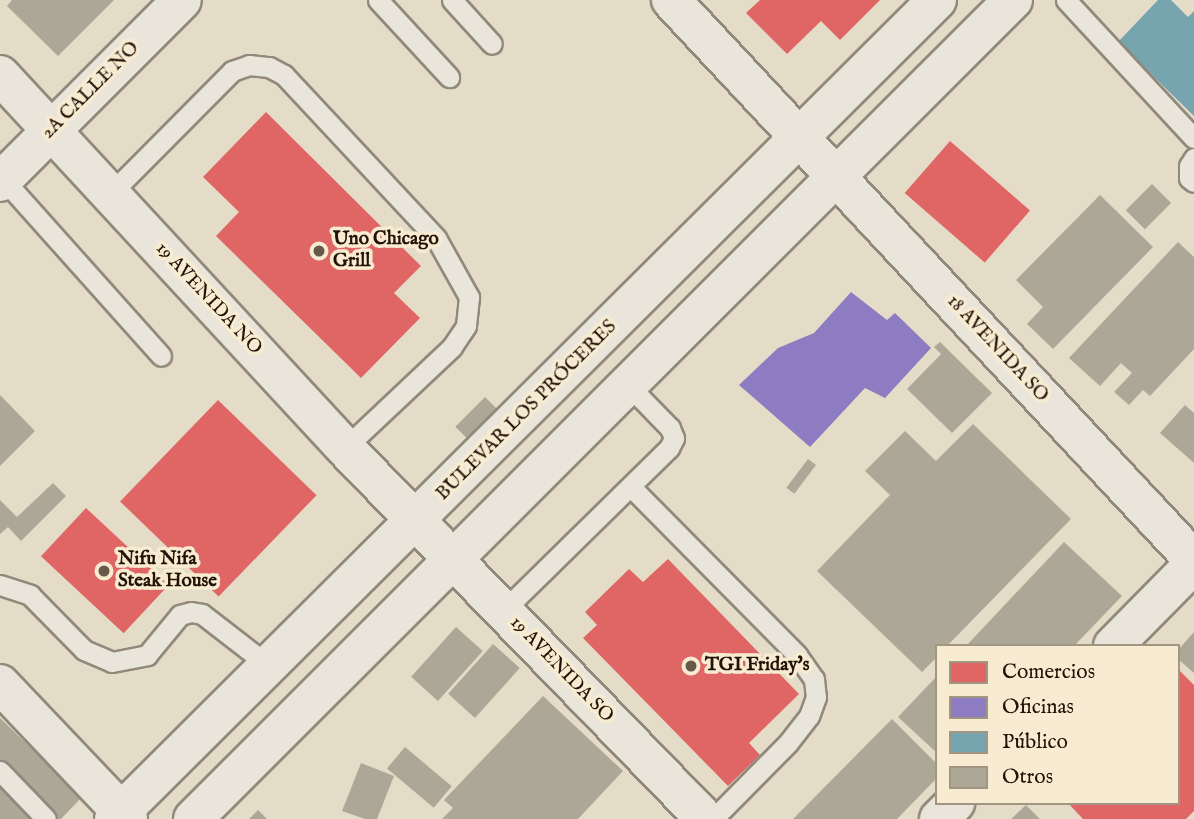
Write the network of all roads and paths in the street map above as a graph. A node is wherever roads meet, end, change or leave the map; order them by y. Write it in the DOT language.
graph roads {
  1 [pos="182,0"];
  2 [pos="378,0"];
  3 [pos="452,0"];
  4 [pos="671,0"];
  5 [pos="937,0"];
  6 [pos="1013,0"];
  7 [pos="1066,0"];
  8 [pos="492,44"];
  9 [pos="0,75"];
  10 [pos="449,77"];
  11 [pos="52,130"];
  12 [pos="1194,138"];
  13 [pos="800,139"];
  14 [pos="1194,158"];
  15 [pos="834,175"];
  16 [pos="1,181"];
  17 [pos="1194,182"];
  18 [pos="111,193"];
  19 [pos="161,356"];
  20 [pos="627,384"];
  21 [pos="345,447"];
  22 [pos="631,487"];
  23 [pos="416,522"];
  24 [pos="453,559"];
  25 [pos="1194,562"];
  26 [pos="0,585"];
  27 [pos="503,611"];
  28 [pos="1114,644"];
  29 [pos="269,666"];
  30 [pos="0,684"];
  31 [pos="0,772"];
  32 [pos="953,805"];
  33 [pos="121,817"];
  34 [pos="46,819"];
  35 [pos="193,819"];
  36 [pos="705,819"];
  37 [pos="713,819"];
  38 [pos="939,819"];
  1 -- 11 [label="street, 2A CALLE NO"];
  2 -- 10 [label="lane"];
  3 -- 8 [label="lane"];
  4 -- 13 [label="street, 18 AVENIDA SO"];
  5 -- 13 [label="street, BULEVAR LOS PRÓCERES"];
  6 -- 15 [label="street"];
  7 -- 12 [label="lane"];
  9 -- 11 [label="street, 19 AVENIDA NO"];
  11 -- 16 [label="street, 2A CALLE NO"];
  11 -- 18 [label="street, 19 AVENIDA NO"];
  13 -- 15 [label="street, 18 AVENIDA SO"];
  13 -- 23 [label="street, BULEVAR LOS PRÓCERES"];
  14 -- 17 [label="lane"];
  15 -- 20 [label="street"];
  15 -- 25 [label="street, 18 AVENIDA SO"];
  16 -- 19 [label="lane"];
  18 -- 21 [label="street, 19 AVENIDA NO"];
  18 -- 21 [label="lane"];
  20 -- 22 [label="lane"];
  20 -- 24 [label="street"];
  21 -- 23 [label="street, 19 AVENIDA NO"];
  22 -- 27 [label="lane"];
  22 -- 37 [label="lane"];
  23 -- 24 [label="street, 19 AVENIDA SO"];
  23 -- 29 [label="street, BULEVAR LOS PRÓCERES"];
  24 -- 27 [label="street, 19 AVENIDA SO"];
  24 -- 35 [label="street"];
  25 -- 28 [label="street"];
  26 -- 29 [label="lane"];
  27 -- 36 [label="street, 19 AVENIDA SO"];
  29 -- 33 [label="street, BULEVAR LOS PRÓCERES"];
  30 -- 33 [label="street"];
  31 -- 34 [label="lane"];
  32 -- 38 [label="street"];
}
